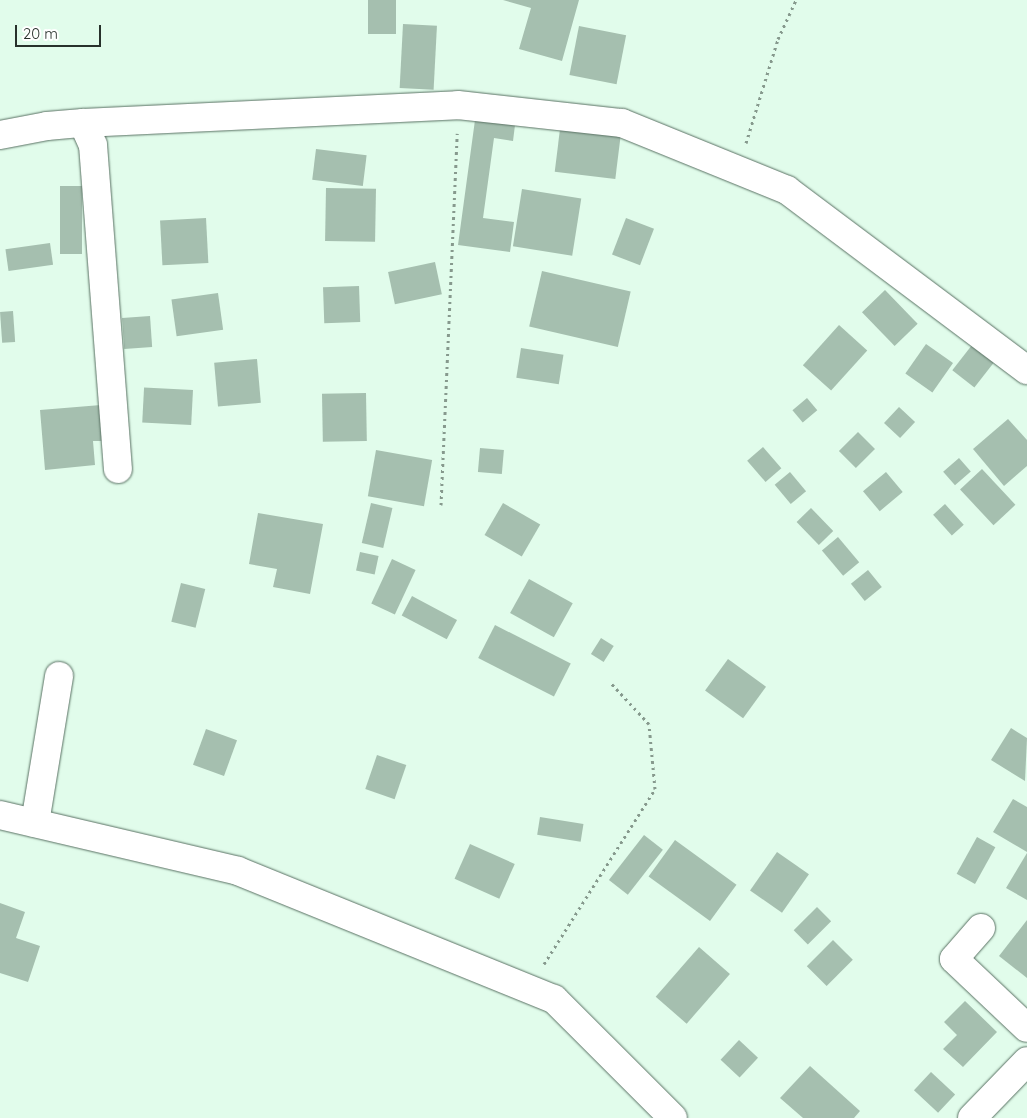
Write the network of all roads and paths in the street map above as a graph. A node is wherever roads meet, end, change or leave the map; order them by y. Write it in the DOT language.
graph roads {
  1 [pos="796,0"];
  2 [pos="458,105"];
  3 [pos="83,123"];
  4 [pos="0,135"];
  5 [pos="738,170"];
  6 [pos="1027,370"];
  7 [pos="118,469"];
  8 [pos="441,505"];
  9 [pos="59,676"];
  10 [pos="611,683"];
  11 [pos="0,815"];
  12 [pos="35,823"];
  13 [pos="981,928"];
  14 [pos="529,988"];
  15 [pos="1027,1028"];
  16 [pos="1027,1061"];
  17 [pos="996,1107"];
  18 [pos="673,1118"];
  19 [pos="972,1118"];
  1 -- 5 [label="path"];
  2 -- 3 [label="street"];
  2 -- 5 [label="street"];
  2 -- 8 [label="path"];
  3 -- 4 [label="street"];
  3 -- 7 [label="street"];
  5 -- 6 [label="street"];
  9 -- 12 [label="street"];
  10 -- 14 [label="path"];
  11 -- 12 [label="street"];
  12 -- 14 [label="street"];
  13 -- 15 [label="street"];
  14 -- 18 [label="street"];
  16 -- 17 [label="street"];
  17 -- 19 [label="street"];
}
